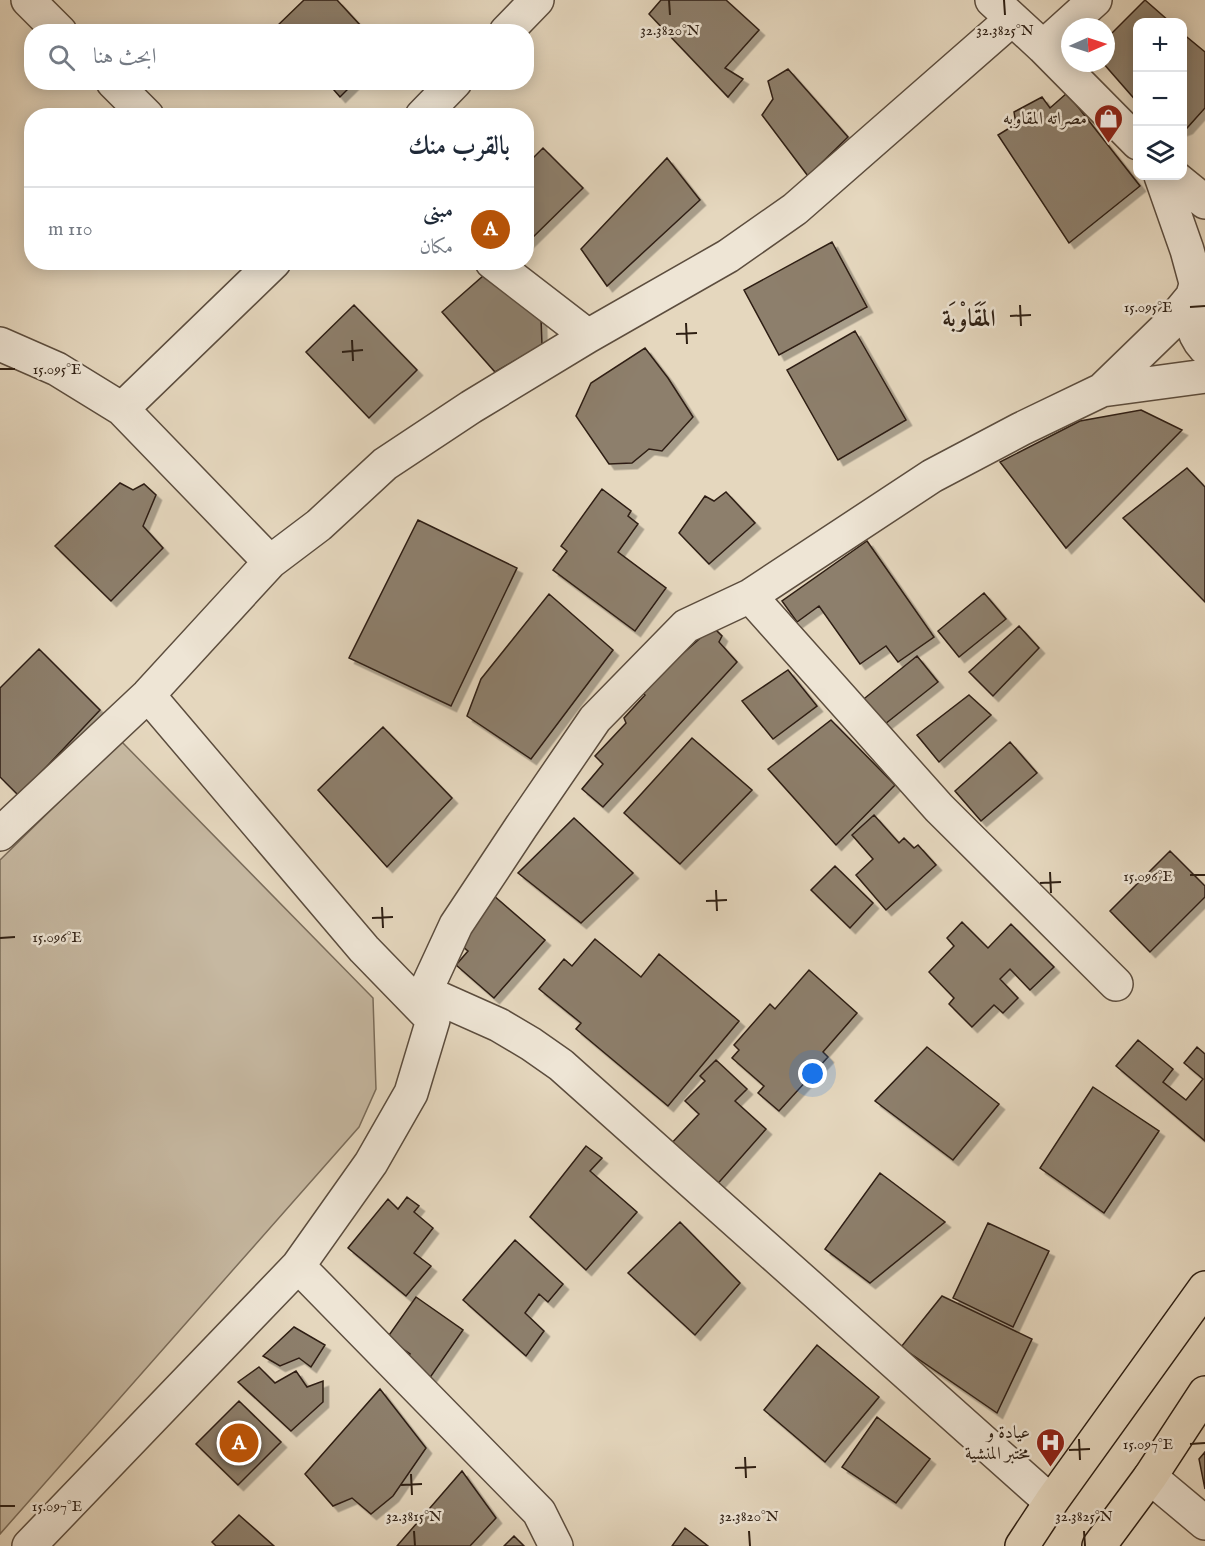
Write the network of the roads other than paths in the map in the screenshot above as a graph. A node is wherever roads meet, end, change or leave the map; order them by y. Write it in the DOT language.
graph roads {
  1 [pos="28,0"];
  2 [pos="537,0"];
  3 [pos="1095,0"];
  4 [pos="1002,9"];
  5 [pos="52,24"];
  6 [pos="514,24"];
  7 [pos="1042,47"];
  8 [pos="120,90"];
  9 [pos="447,90"];
  10 [pos="139,108"];
  11 [pos="430,108"];
  12 [pos="1133,139"];
  13 [pos="1162,180"];
  14 [pos="1178,180"];
  15 [pos="1205,202"];
  16 [pos="266,270"];
  17 [pos="502,270"];
  18 [pos="1198,284"];
  19 [pos="588,336"];
  20 [pos="0,344"];
  21 [pos="1205,348"];
  22 [pos="1205,376"];
  23 [pos="1102,390"];
  24 [pos="122,409"];
  25 [pos="270,562"];
  26 [pos="750,596"];
  27 [pos="148,695"];
  28 [pos="0,834"];
  29 [pos="1116,984"];
  30 [pos="429,1006"];
  31 [pos="298,1266"];
  32 [pos="1205,1288"];
  33 [pos="1205,1394"];
  34 [pos="1150,1477"];
  35 [pos="1051,1502"];
  36 [pos="1205,1522"];
  37 [pos="29,1546"];
  38 [pos="556,1546"];
  39 [pos="1022,1546"];
  40 [pos="1099,1546"];
  1 -- 5 [label="street"];
  2 -- 6 [label="street"];
  3 -- 7 [label="street"];
  4 -- 7 [label="street"];
  4 -- 19 [label="street"];
  7 -- 12 [label="street"];
  8 -- 10 [label="street"];
  9 -- 11 [label="street"];
  13 -- 18 [label="street"];
  14 -- 15 [label="street"];
  16 -- 24 [label="street"];
  17 -- 19 [label="street"];
  18 -- 21 [label="street"];
  18 -- 23 [label="street"];
  19 -- 25 [label="street"];
  20 -- 24 [label="street"];
  22 -- 23 [label="street"];
  23 -- 26 [label="street"];
  24 -- 25 [label="street"];
  25 -- 27 [label="street"];
  26 -- 29 [label="street"];
  26 -- 30 [label="street"];
  27 -- 28 [label="street"];
  27 -- 30 [label="street"];
  30 -- 31 [label="street"];
  30 -- 35 [label="street"];
  31 -- 37 [label="street"];
  31 -- 38 [label="street"];
  32 -- 35 [label="main road"];
  33 -- 34 [label="main road"];
  34 -- 36 [label="street"];
  34 -- 40 [label="main road"];
  35 -- 39 [label="main road"];
}
